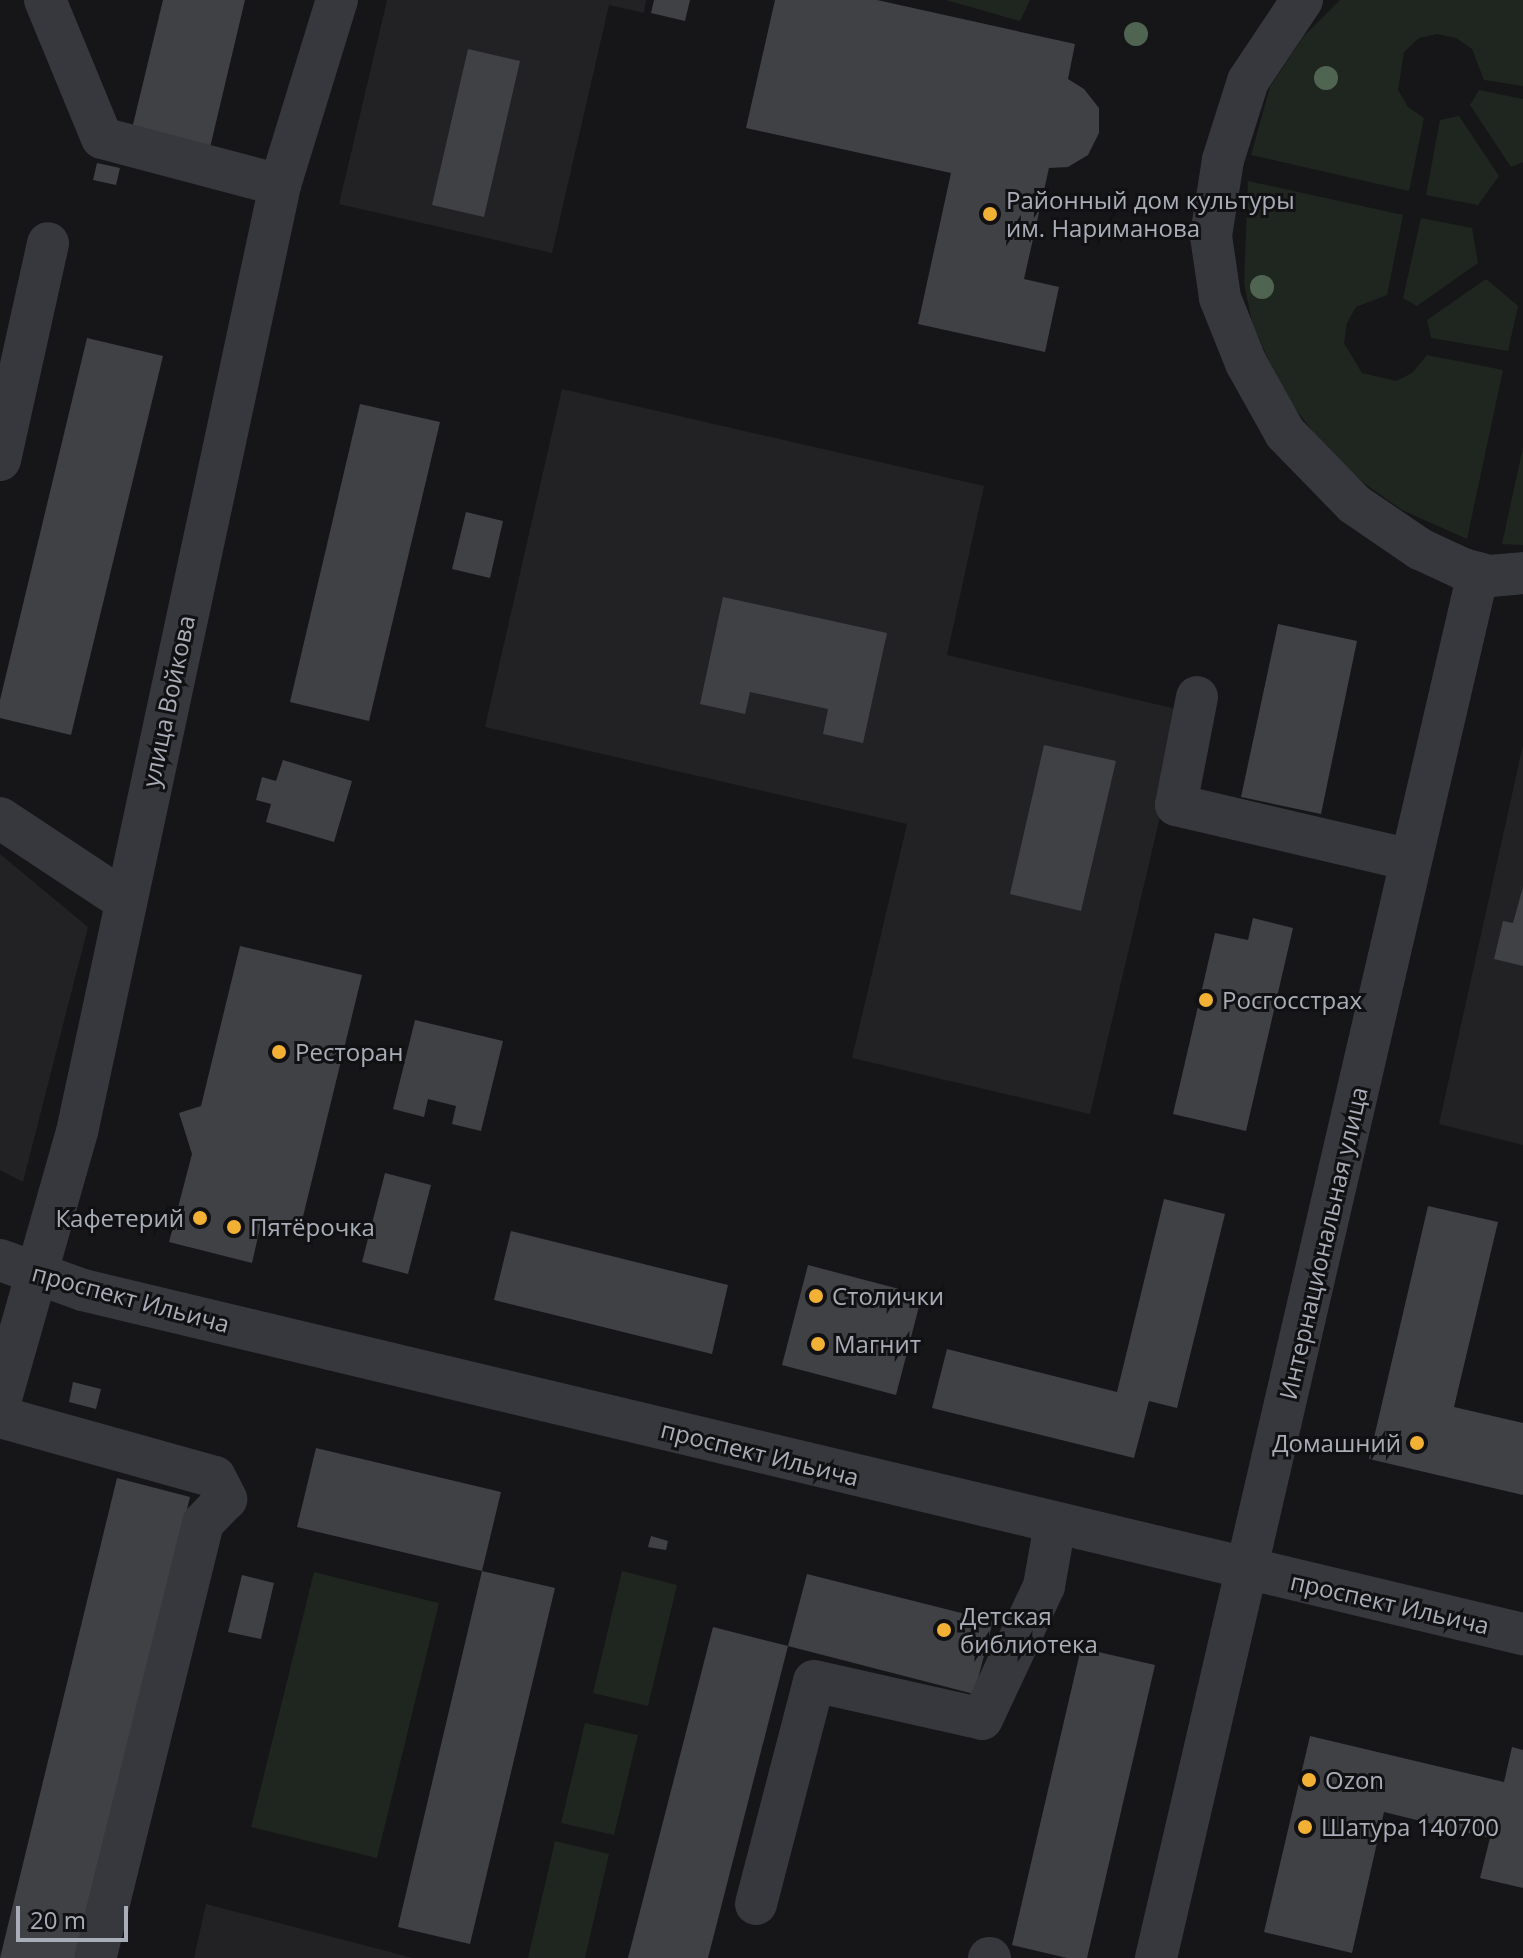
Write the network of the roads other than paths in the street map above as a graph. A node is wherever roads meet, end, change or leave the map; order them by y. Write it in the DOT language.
graph roads {
  1 [pos="45,0"];
  2 [pos="337,0"];
  3 [pos="1302,0"];
  4 [pos="280,185"];
  5 [pos="48,243"];
  6 [pos="0,460"];
  7 [pos="1478,573"];
  8 [pos="1523,573"];
  9 [pos="1197,697"];
  10 [pos="0,818"];
  11 [pos="1410,860"];
  12 [pos="124,900"];
  13 [pos="19,1267"];
  14 [pos="0,1402"];
  15 [pos="0,1417"];
  16 [pos="1055,1524"];
  17 [pos="1247,1570"];
  18 [pos="1523,1634"];
  19 [pos="756,1904"];
  20 [pos="95,1958"];
  21 [pos="1156,1958"];
  1 -- 4 [label="street"];
  2 -- 4 [label="street, улица Войкова"];
  3 -- 7 [label="street"];
  4 -- 12 [label="street, улица Войкова"];
  5 -- 6 [label="street"];
  7 -- 8 [label="street"];
  7 -- 11 [label="street, Интернациональная улица"];
  9 -- 11 [label="street"];
  10 -- 12 [label="street"];
  11 -- 17 [label="street, Интернациональная улица"];
  12 -- 13 [label="street, улица Войкова"];
  13 -- 14 [label="street, улица Войкова"];
  13 -- 16 [label="street, проспект Ильича"];
  15 -- 20 [label="street"];
  16 -- 17 [label="street, проспект Ильича"];
  16 -- 19 [label="street"];
  17 -- 18 [label="street, проспект Ильича"];
  17 -- 21 [label="street, Интернациональная улица"];
}
